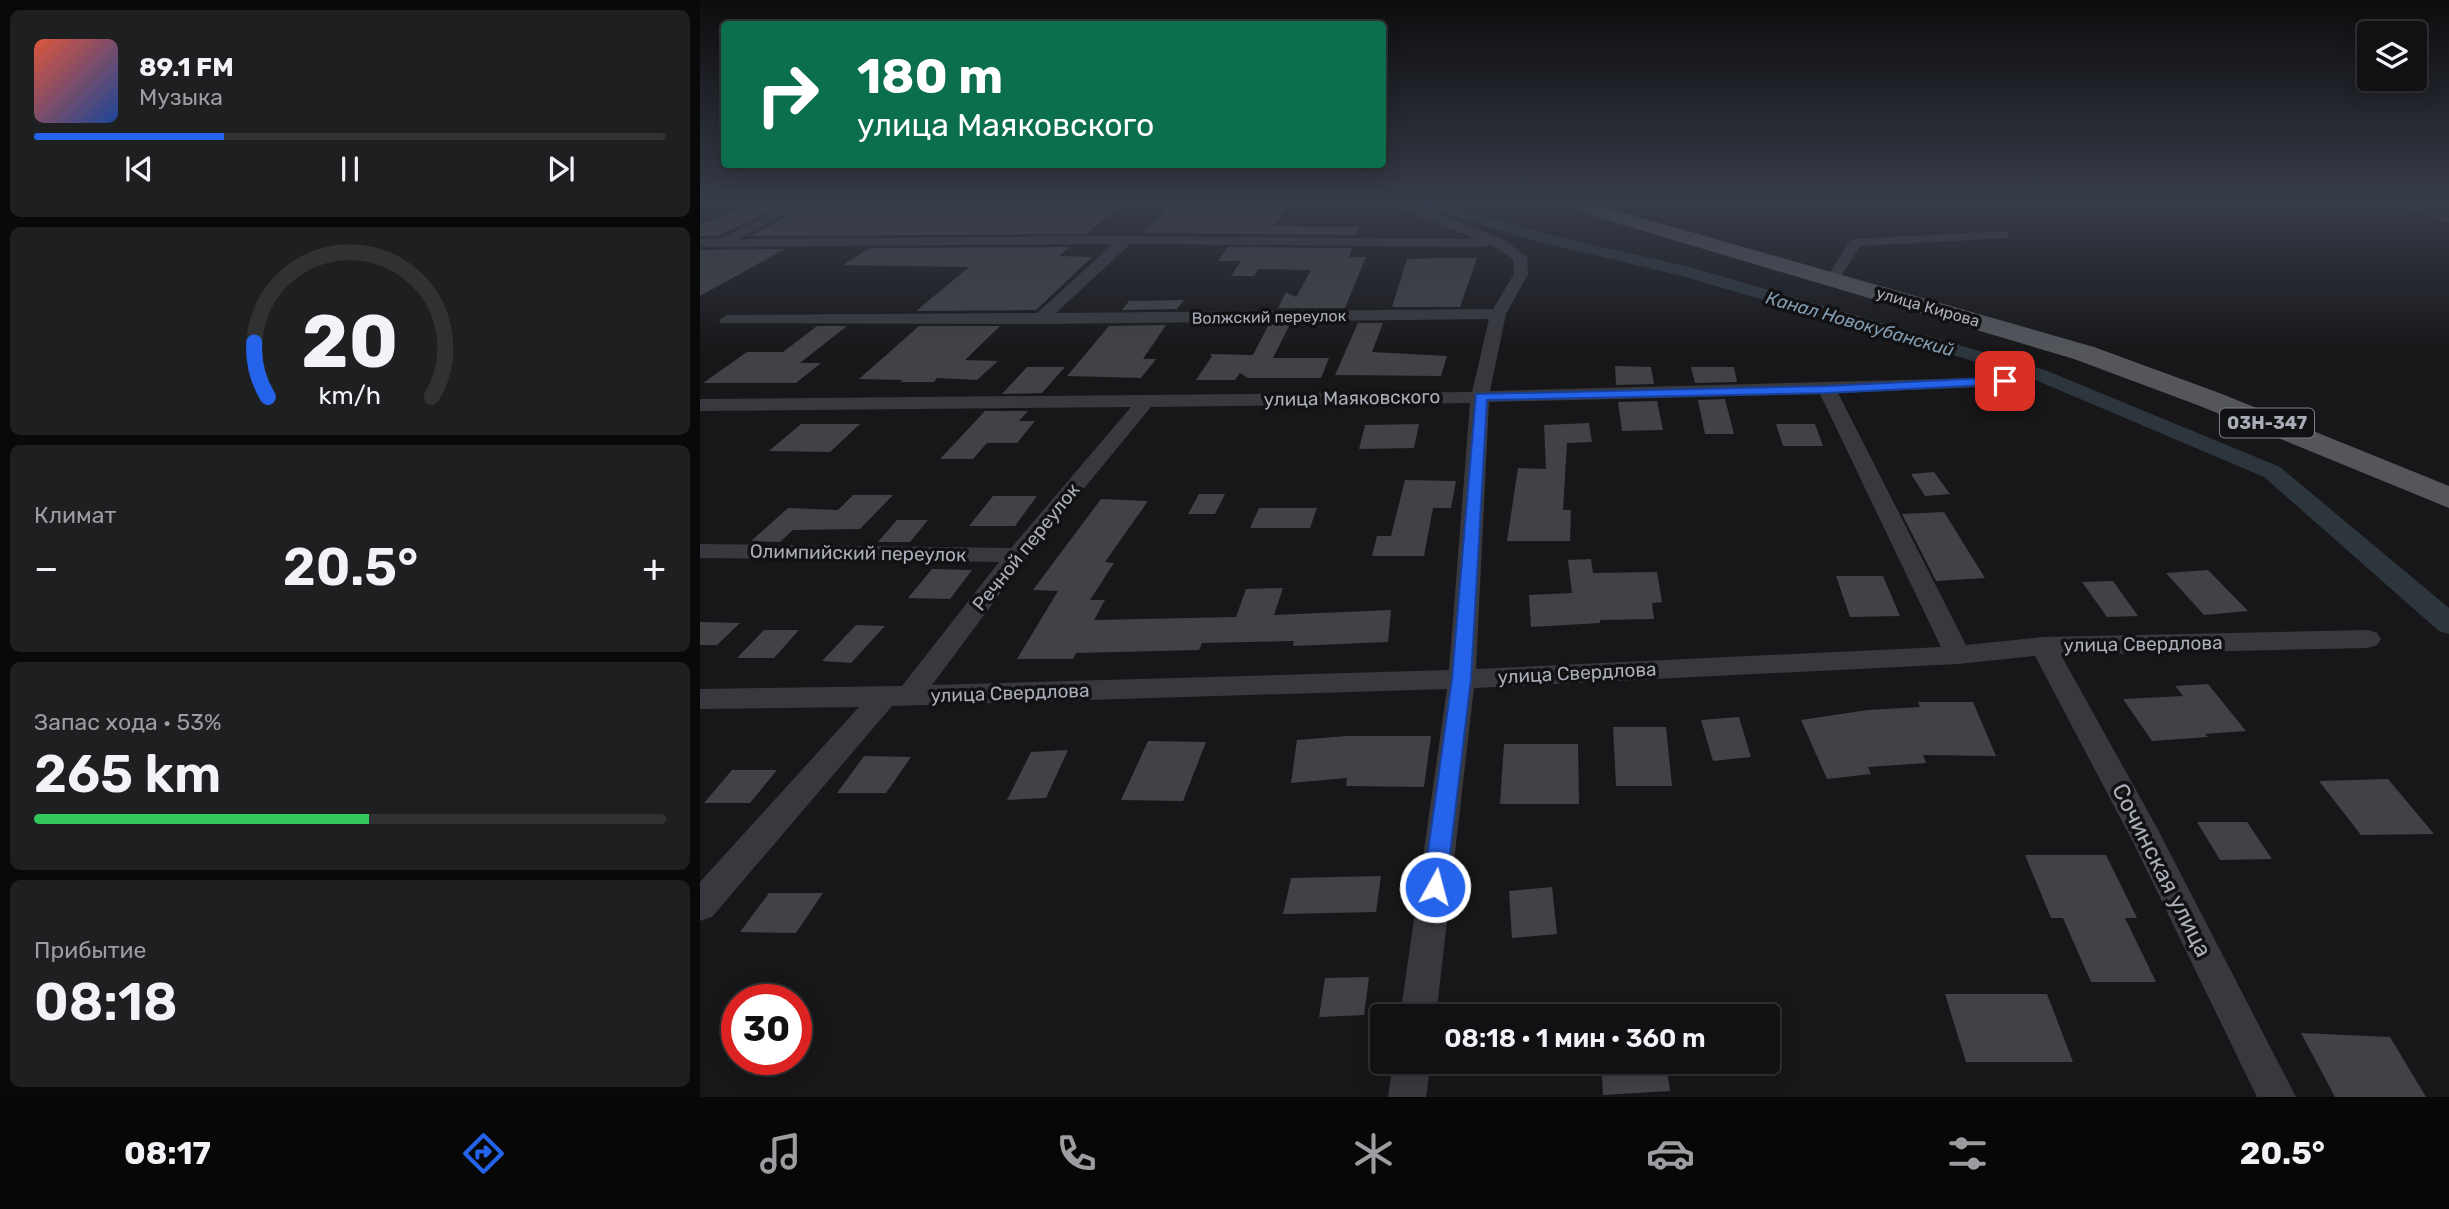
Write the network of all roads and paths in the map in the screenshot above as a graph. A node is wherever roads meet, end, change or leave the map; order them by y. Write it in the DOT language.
graph roads {
  1 [pos="1114,251"];
  2 [pos="1512,251"];
  3 [pos="1734,251"];
  4 [pos="1850,251"];
  5 [pos="1832,280"];
  6 [pos="1498,314"];
  7 [pos="1040,319"];
  8 [pos="727,320"];
  9 [pos="2005,381"];
  10 [pos="1827,390"];
  11 [pos="1480,396"];
  12 [pos="1147,400"];
  13 [pos="700,405"];
  14 [pos="2449,498"];
  15 [pos="700,551"];
  16 [pos="1017,555"];
  17 [pos="2368,639"];
  18 [pos="2043,646"];
  19 [pos="1958,655"];
  20 [pos="1462,679"];
  21 [pos="897,696"];
  22 [pos="700,699"];
  23 [pos="700,906"];
  24 [pos="1420,1004"];
  25 [pos="1411,1074"];
  26 [pos="1408,1097"];
  27 [pos="2277,1097"];
  1 -- 7 [label="street"];
  2 -- 6 [label="street"];
  3 -- 5 [label="main road, улица Кирова / 03Н-347"];
  4 -- 5 [label="street"];
  5 -- 14 [label="main road, улица Кирова / 03Н-347"];
  6 -- 7 [label="street, Волжский переулок"];
  6 -- 11 [label="street"];
  7 -- 8 [label="street, Волжский переулок"];
  9 -- 10 [label="street, улица Маяковского"];
  10 -- 11 [label="street, улица Маяковского"];
  10 -- 19 [label="street"];
  11 -- 12 [label="street, улица Маяковского"];
  11 -- 20 [label="street"];
  12 -- 13 [label="street, улица Маяковского"];
  12 -- 16 [label="street, Речной переулок"];
  15 -- 16 [label="street, Олимпийский переулок"];
  16 -- 21 [label="street, Речной переулок"];
  17 -- 18 [label="street, улица Свердлова"];
  18 -- 19 [label="street, улица Свердлова"];
  18 -- 27 [label="street, Сочинская улица"];
  19 -- 20 [label="street, улица Свердлова"];
  20 -- 21 [label="street, улица Свердлова"];
  20 -- 24 [label="street"];
  21 -- 22 [label="street, улица Свердлова"];
  21 -- 23 [label="street, Речной переулок"];
  25 -- 26 [label="street"];
}
